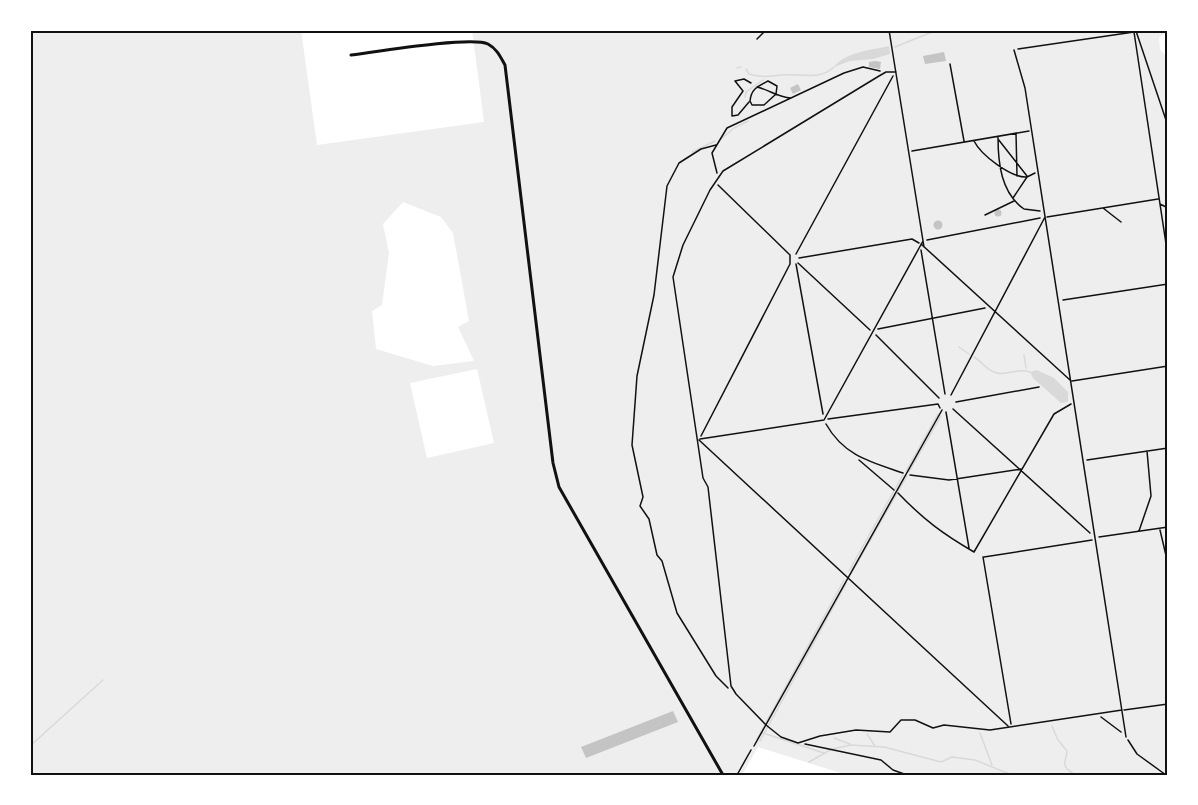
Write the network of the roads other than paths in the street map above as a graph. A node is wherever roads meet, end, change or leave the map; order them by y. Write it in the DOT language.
graph roads {
  1 [pos="889,30"];
  2 [pos="1014,50"];
  3 [pos="351,55"];
  4 [pos="896,72"];
  5 [pos="1046,217"];
  6 [pos="922,243"];
  7 [pos="995,310"];
  8 [pos="1168,366"];
  9 [pos="1071,381"];
  10 [pos="951,395"];
  11 [pos="942,410"];
  12 [pos="699,439"];
  13 [pos="847,577"];
  14 [pos="1122,710"];
  15 [pos="766,725"];
  16 [pos="1012,727"];
  17 [pos="1126,737"];
  18 [pos="754,746"];
  19 [pos="723,775"];
  1 -- 4 [label="lane"];
  2 -- 5 [label="lane"];
  3 -- 19 [label="street"];
  4 -- 6 [label="lane"];
  4 -- 12 [label="lane"];
  5 -- 7 [label="lane"];
  5 -- 9 [label="lane"];
  6 -- 7 [label="lane"];
  6 -- 12 [label="lane"];
  7 -- 9 [label="lane"];
  7 -- 10 [label="lane"];
  8 -- 9 [label="lane"];
  9 -- 14 [label="lane"];
  11 -- 13 [label="lane"];
  12 -- 13 [label="lane"];
  12 -- 15 [label="lane"];
  13 -- 15 [label="lane"];
  13 -- 16 [label="lane"];
  14 -- 16 [label="lane"];
  14 -- 17 [label="lane"];
  15 -- 16 [label="lane"];
  15 -- 18 [label="lane"];
}
